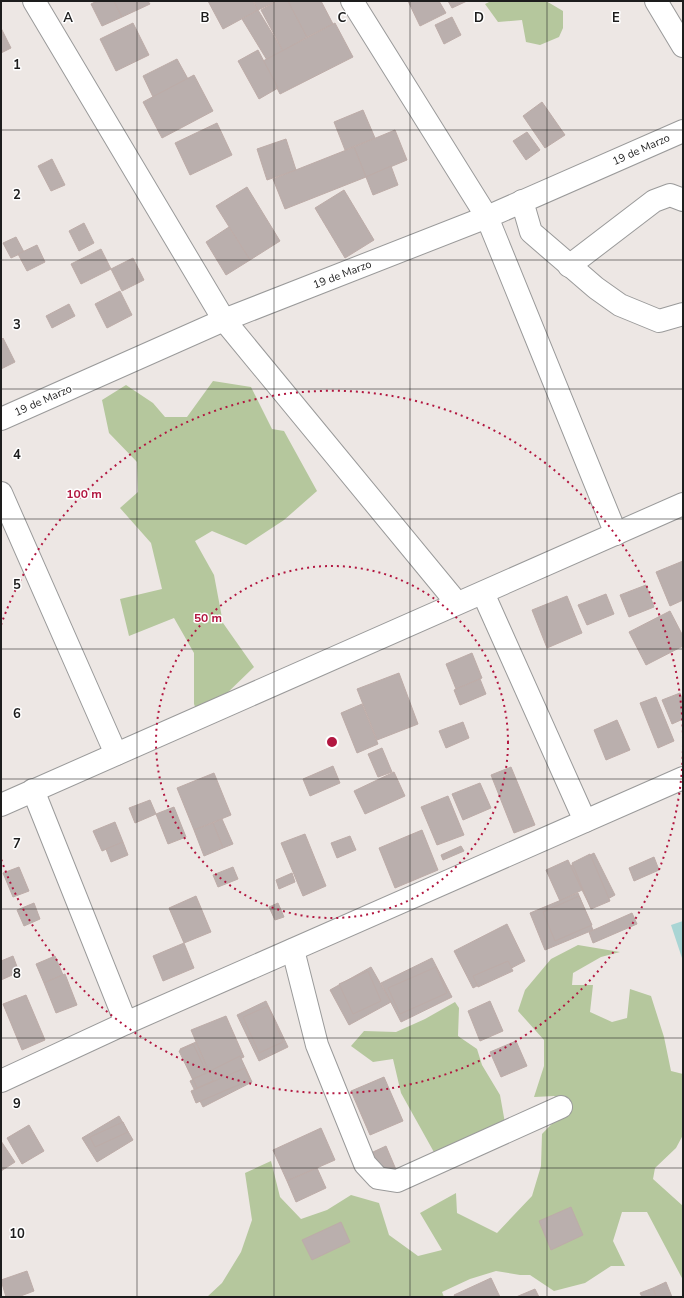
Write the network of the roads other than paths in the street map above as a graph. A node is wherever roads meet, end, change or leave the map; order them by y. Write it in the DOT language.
graph roads {
  1 [pos="34,1"];
  2 [pos="352,1"];
  3 [pos="656,1"];
  4 [pos="683,46"];
  5 [pos="683,131"];
  6 [pos="683,200"];
  7 [pos="522,202"];
  8 [pos="487,217"];
  9 [pos="569,266"];
  10 [pos="683,314"];
  11 [pos="224,320"];
  12 [pos="1,419"];
  13 [pos="1,494"];
  14 [pos="683,504"];
  15 [pos="616,534"];
  16 [pos="483,593"];
  17 [pos="457,603"];
  18 [pos="116,754"];
  19 [pos="683,778"];
  20 [pos="33,790"];
  21 [pos="1,805"];
  22 [pos="585,821"];
  23 [pos="293,950"];
  24 [pos="126,1023"];
  25 [pos="1,1081"];
  26 [pos="561,1107"];
  1 -- 11 [label="street"];
  2 -- 8 [label="street"];
  3 -- 4 [label="street"];
  5 -- 7 [label="street, 19 de Marzo"];
  6 -- 9 [label="street"];
  7 -- 8 [label="street, 19 de Marzo"];
  7 -- 9 [label="street"];
  8 -- 11 [label="street, 19 de Marzo"];
  8 -- 15 [label="street"];
  9 -- 10 [label="street"];
  11 -- 12 [label="street, 19 de Marzo"];
  11 -- 17 [label="street"];
  13 -- 18 [label="street"];
  14 -- 15 [label="street"];
  15 -- 16 [label="street"];
  16 -- 17 [label="street"];
  16 -- 22 [label="street"];
  17 -- 18 [label="street"];
  18 -- 20 [label="street"];
  19 -- 22 [label="street"];
  20 -- 21 [label="street"];
  20 -- 24 [label="street"];
  22 -- 23 [label="street"];
  23 -- 24 [label="street"];
  23 -- 26 [label="street"];
  24 -- 25 [label="street"];
}
